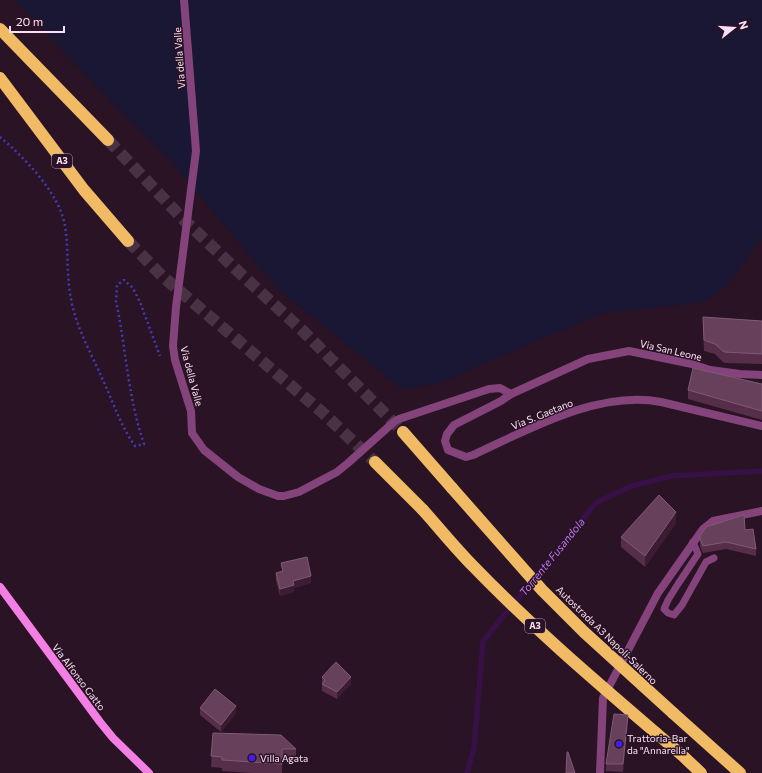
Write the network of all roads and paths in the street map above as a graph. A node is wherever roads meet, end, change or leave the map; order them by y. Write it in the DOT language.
graph roads {
  1 [pos="184,0"];
  2 [pos="0,29"];
  3 [pos="0,78"];
  4 [pos="0,137"];
  5 [pos="108,140"];
  6 [pos="128,241"];
  7 [pos="161,359"];
  8 [pos="762,375"];
  9 [pos="511,394"];
  10 [pos="762,426"];
  11 [pos="404,432"];
  12 [pos="375,462"];
  13 [pos="762,511"];
  14 [pos="692,542"];
  15 [pos="714,558"];
  16 [pos="0,587"];
  17 [pos="149,773"];
  18 [pos="600,773"];
  19 [pos="701,773"];
  20 [pos="740,773"];
  1 -- 9 [label="street, Via della Valle"];
  2 -- 5 [label="highway"];
  3 -- 6 [label="highway, A3"];
  4 -- 7 [label="path"];
  8 -- 9 [label="street, Via San Leone"];
  9 -- 10 [label="street, Via S. Gaetano"];
  11 -- 20 [label="highway, Autostrada A3 Napoli-Salerno, bridge"];
  12 -- 19 [label="highway, A3, bridge"];
  13 -- 14 [label="street"];
  14 -- 15 [label="lane"];
  14 -- 18 [label="street"];
  16 -- 17 [label="main road, Via Alfonso Gatto"];
}
